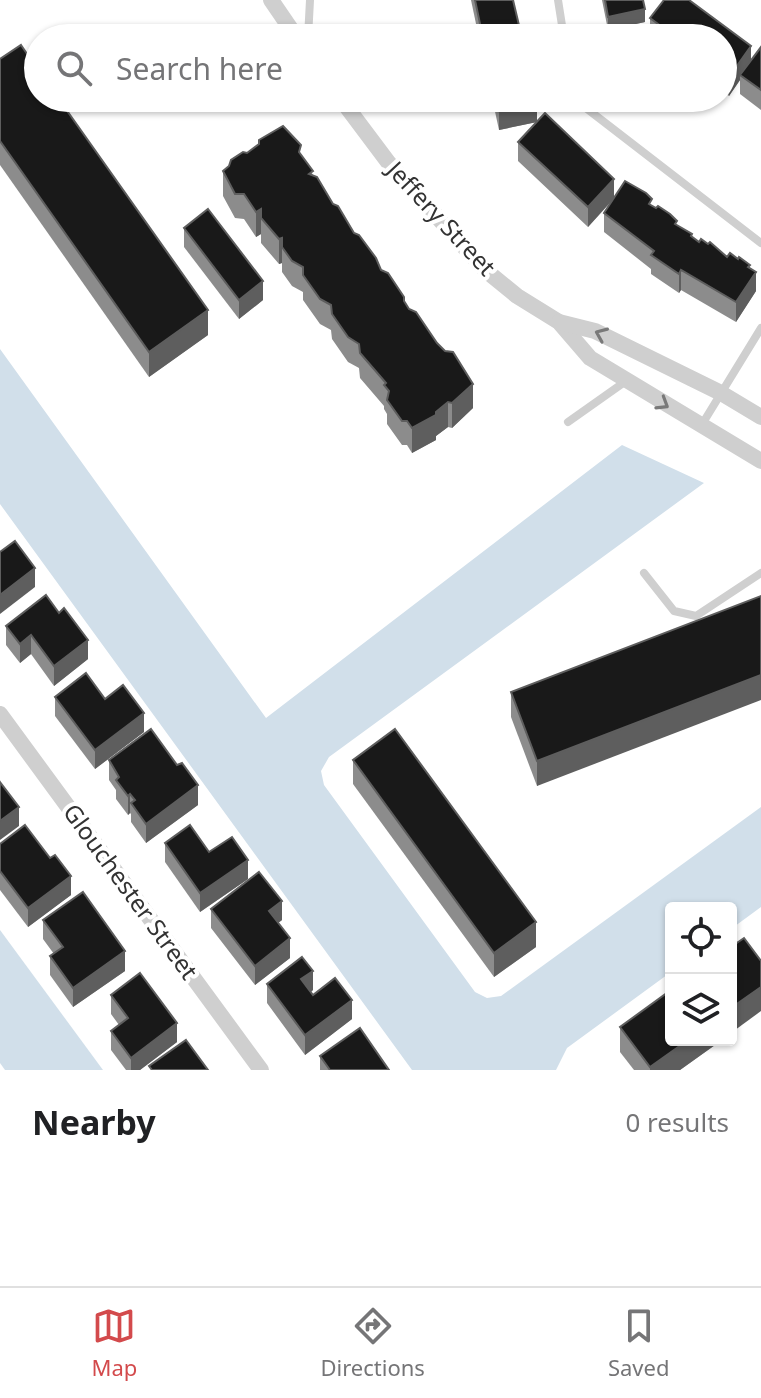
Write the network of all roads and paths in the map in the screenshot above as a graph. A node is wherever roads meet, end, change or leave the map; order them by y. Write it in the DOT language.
graph roads {
  1 [pos="310,0"];
  2 [pos="558,0"];
  3 [pos="276,3"];
  4 [pos="289,24"];
  5 [pos="309,24"];
  6 [pos="562,24"];
  7 [pos="350,112"];
  8 [pos="591,112"];
  9 [pos="761,243"];
  10 [pos="559,322"];
  11 [pos="761,328"];
  12 [pos="626,381"];
  13 [pos="721,393"];
  14 [pos="761,417"];
  15 [pos="568,422"];
  16 [pos="701,427"];
  17 [pos="761,461"];
  18 [pos="644,573"];
  19 [pos="761,573"];
  20 [pos="0,714"];
  21 [pos="261,1070"];
  1 -- 5 [label="lane"];
  2 -- 6 [label="lane"];
  3 -- 4 [label="street"];
  7 -- 10 [label="street, Jeffery Street"];
  8 -- 9 [label="lane"];
  10 -- 12 [label="street, Jeffery Street"];
  13 -- 10 [label="street, Jeffery Street, one-way"];
  11 -- 13 [label="lane"];
  12 -- 15 [label="lane"];
  12 -- 16 [label="street, Jeffery Street, one-way"];
  13 -- 14 [label="street, Jeffery Street"];
  13 -- 16 [label="lane"];
  16 -- 17 [label="street, Jeffery Street"];
  18 -- 19 [label="lane"];
  20 -- 21 [label="street, Glouchester Street"];
}
